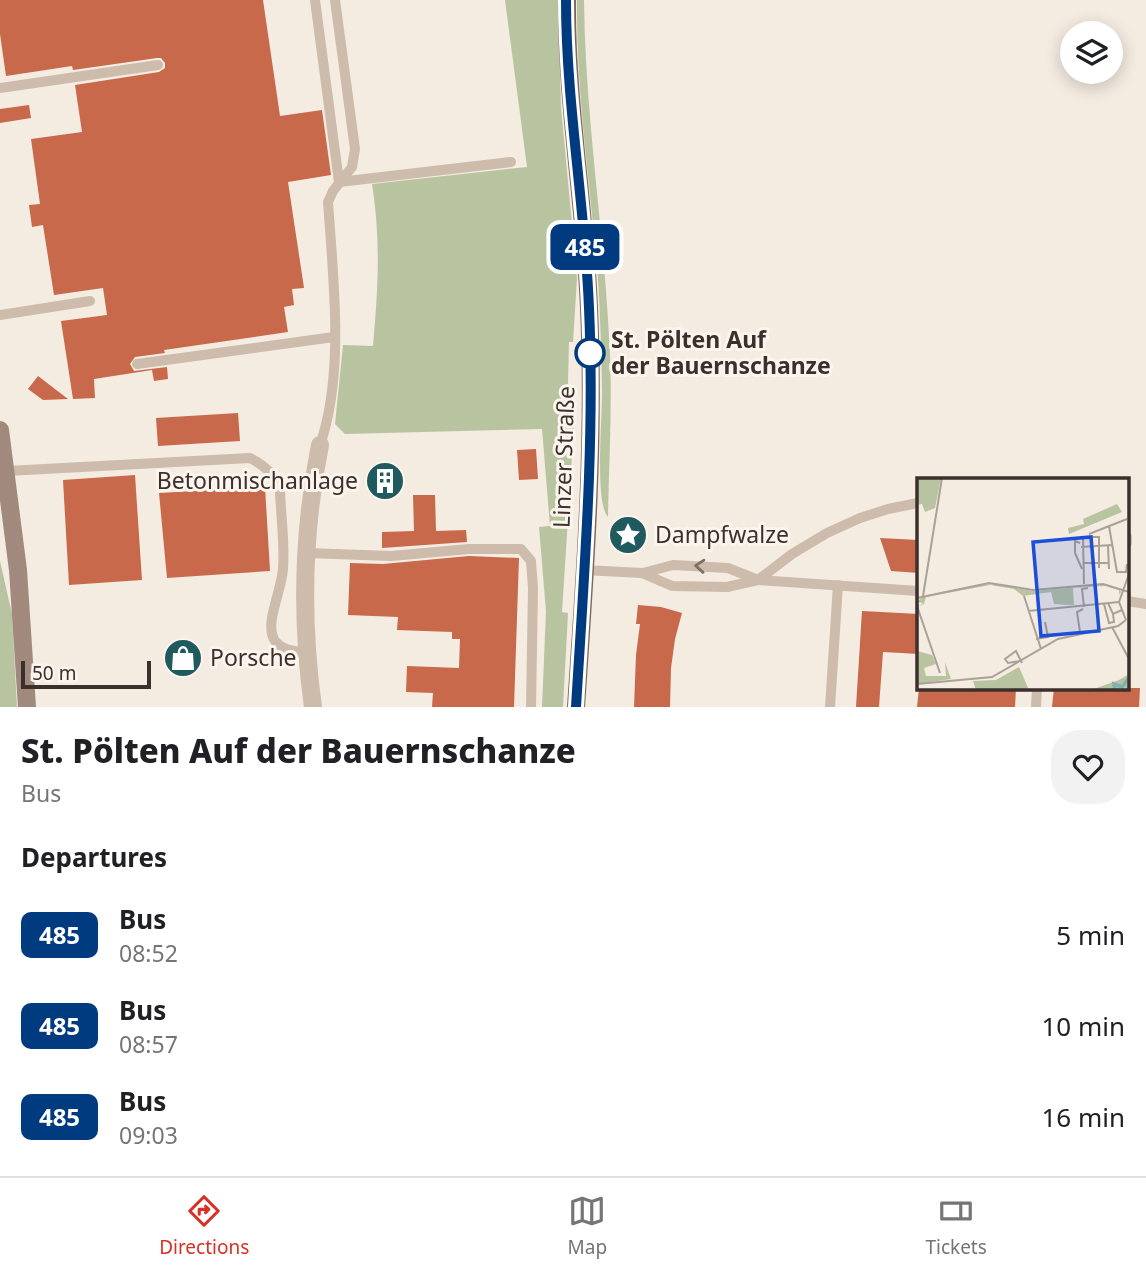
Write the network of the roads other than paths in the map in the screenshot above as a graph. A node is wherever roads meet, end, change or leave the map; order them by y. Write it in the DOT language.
graph roads {
  1 [pos="315,0"];
  2 [pos="335,0"];
  3 [pos="566,0"];
  4 [pos="158,65"];
  5 [pos="0,88"];
  6 [pos="511,162"];
  7 [pos="340,182"];
  8 [pos="90,302"];
  9 [pos="0,314"];
  10 [pos="334,337"];
  11 [pos="137,364"];
  12 [pos="0,430"];
  13 [pos="320,445"];
  14 [pos="7,471"];
  15 [pos="917,503"];
  16 [pos="307,554"];
  17 [pos="584,570"];
  18 [pos="642,573"];
  19 [pos="758,580"];
  20 [pos="838,585"];
  21 [pos="917,591"];
  22 [pos="1128,601"];
  23 [pos="1146,604"];
  24 [pos="307,652"];
  25 [pos="27,707"];
  26 [pos="313,707"];
  27 [pos="531,707"];
  28 [pos="576,707"];
  29 [pos="830,707"];
  1 -- 7 [label="lane"];
  2 -- 7 [label="lane"];
  3 -- 17 [label="main road, Linzer Straße"];
  4 -- 5 [label="lane"];
  6 -- 7 [label="lane"];
  7 -- 10 [label="lane"];
  8 -- 9 [label="lane"];
  10 -- 11 [label="lane"];
  10 -- 13 [label="lane"];
  12 -- 14 [label="street"];
  13 -- 16 [label="street"];
  14 -- 24 [label="lane"];
  14 -- 25 [label="street"];
  15 -- 19 [label="lane"];
  16 -- 24 [label="street"];
  16 -- 27 [label="lane"];
  17 -- 18 [label="lane"];
  17 -- 28 [label="main road, Linzer Straße"];
  19 -- 18 [label="lane, one-way"];
  18 -- 19 [label="lane"];
  19 -- 20 [label="lane"];
  20 -- 21 [label="lane"];
  20 -- 29 [label="lane"];
  22 -- 23 [label="lane"];
  24 -- 26 [label="street"];
}
